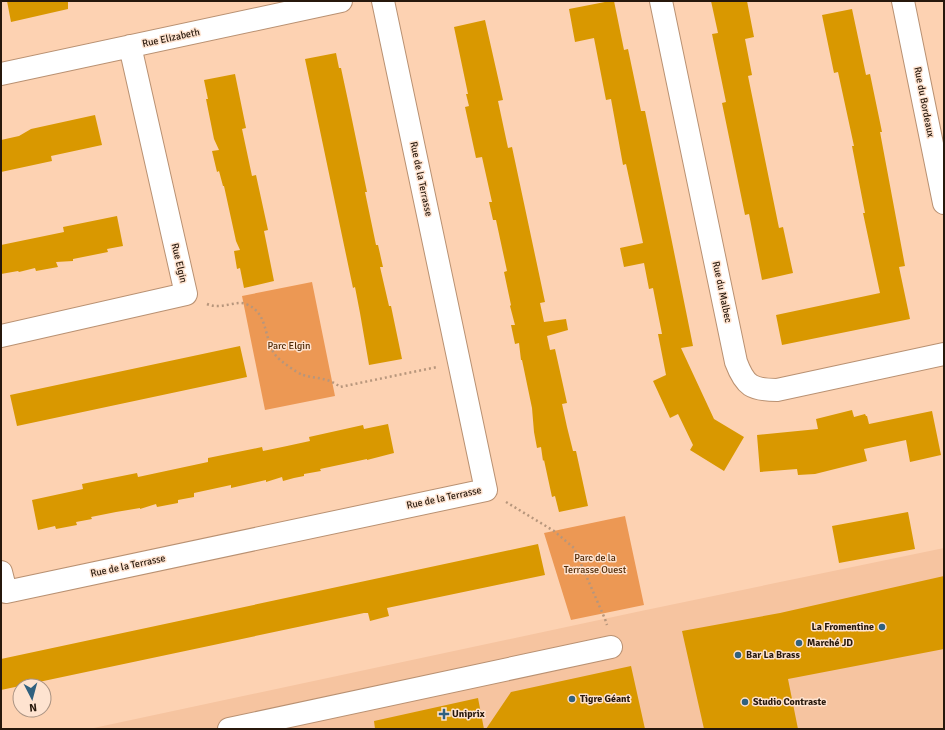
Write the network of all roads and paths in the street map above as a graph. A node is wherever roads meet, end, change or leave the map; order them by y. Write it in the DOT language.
graph roads {
  1 [pos="341,1"];
  2 [pos="383,1"];
  3 [pos="661,1"];
  4 [pos="903,1"];
  5 [pos="130,46"];
  6 [pos="1,74"];
  7 [pos="944,203"];
  8 [pos="186,294"];
  9 [pos="1,336"];
  10 [pos="944,354"];
  11 [pos="459,362"];
  12 [pos="486,490"];
  13 [pos="1,572"];
  14 [pos="612,647"];
  15 [pos="229,729"];
  1 -- 5 [label="street, Rue Elizabeth"];
  2 -- 11 [label="street, Rue de la Terrasse"];
  3 -- 10 [label="street, Rue du Malbec"];
  4 -- 7 [label="street, Rue du Bordeaux"];
  5 -- 6 [label="street, Rue Elizabeth"];
  5 -- 8 [label="street, Rue Elgin"];
  8 -- 9 [label="street, Rue Elgin"];
  8 -- 11 [label="path"];
  11 -- 12 [label="street, Rue de la Terrasse"];
  12 -- 13 [label="street, Rue de la Terrasse"];
  12 -- 14 [label="path"];
  14 -- 15 [label="street"];
}
